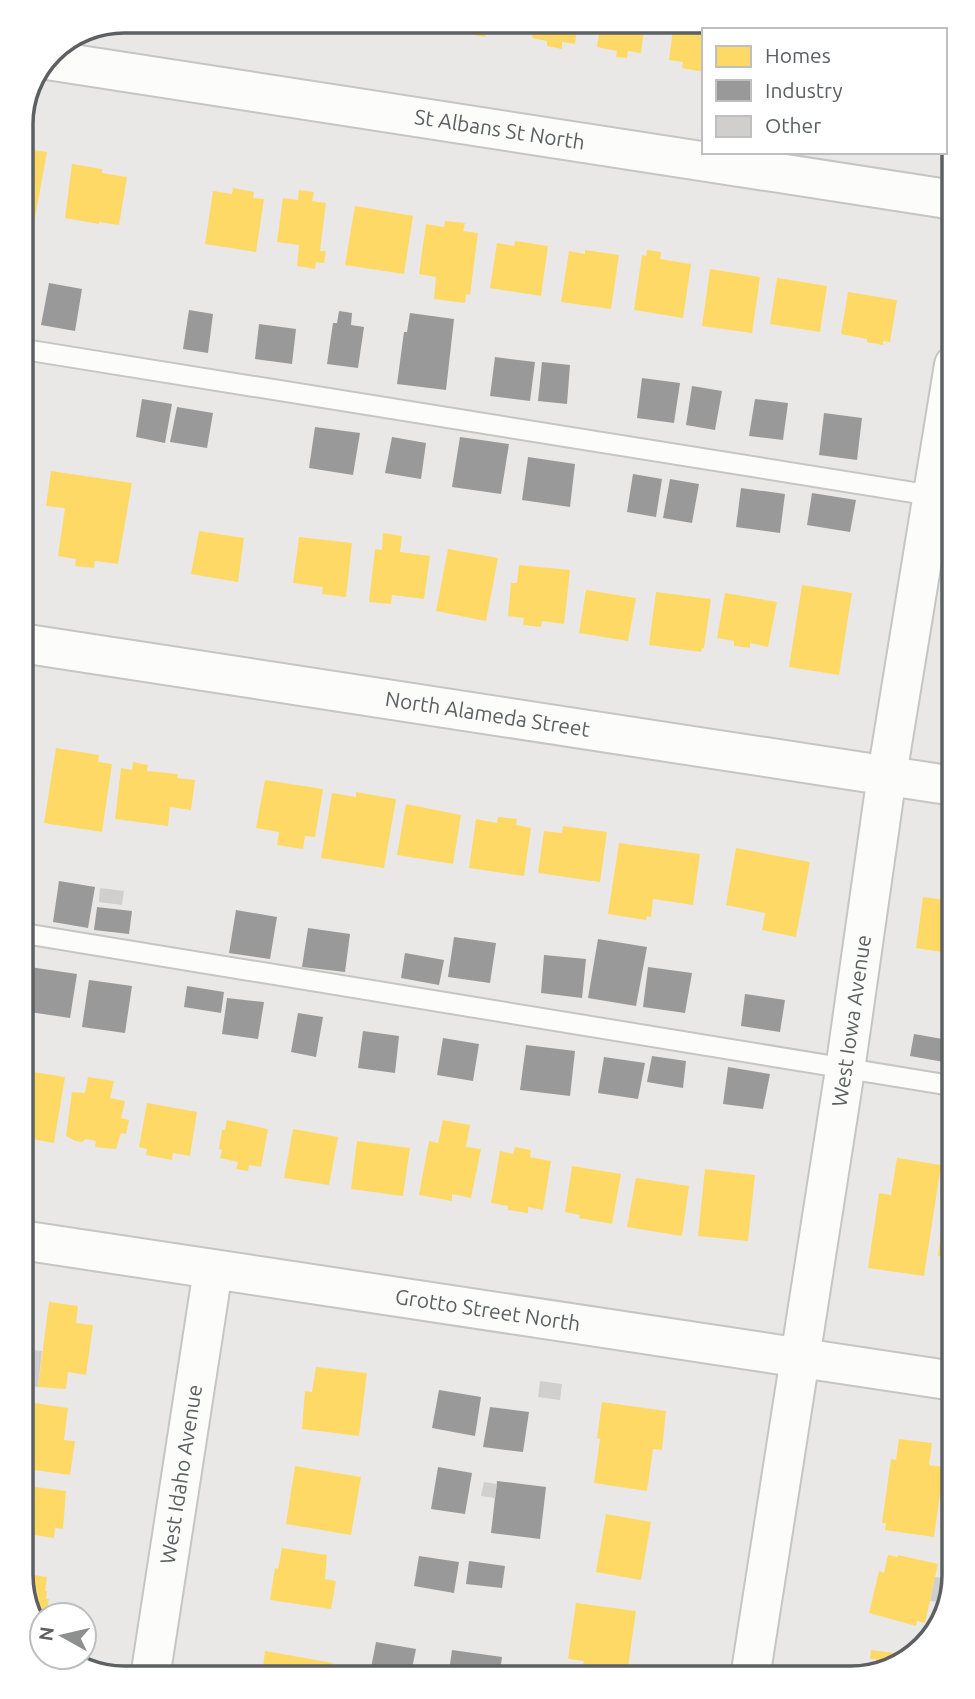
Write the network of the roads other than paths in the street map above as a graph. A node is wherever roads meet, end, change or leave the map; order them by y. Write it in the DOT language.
graph roads {
  1 [pos="59,62"];
  2 [pos="942,198"];
  3 [pos="33,351"];
  4 [pos="942,498"];
  5 [pos="942,508"];
  6 [pos="33,645"];
  7 [pos="887,775"];
  8 [pos="942,784"];
  9 [pos="33,935"];
  10 [pos="845,1069"];
  11 [pos="942,1084"];
  12 [pos="33,1242"];
  13 [pos="214,1269"];
  14 [pos="800,1358"];
  15 [pos="942,1379"];
  16 [pos="152,1666"];
  17 [pos="752,1666"];
  1 -- 2 [label="street, St Albans St North"];
  3 -- 4 [label="lane"];
  5 -- 7 [label="street, West Iowa Avenue"];
  6 -- 7 [label="street, North Alameda Street"];
  7 -- 8 [label="street, North Alameda Street"];
  7 -- 10 [label="street, West Iowa Avenue"];
  9 -- 10 [label="lane"];
  10 -- 11 [label="lane"];
  10 -- 14 [label="street, West Iowa Avenue"];
  12 -- 13 [label="street, Grotto Street North"];
  13 -- 14 [label="street, Grotto Street North"];
  13 -- 16 [label="street, West Idaho Avenue"];
  14 -- 15 [label="street, Grotto Street North"];
  14 -- 17 [label="street, West Iowa Avenue"];
}
